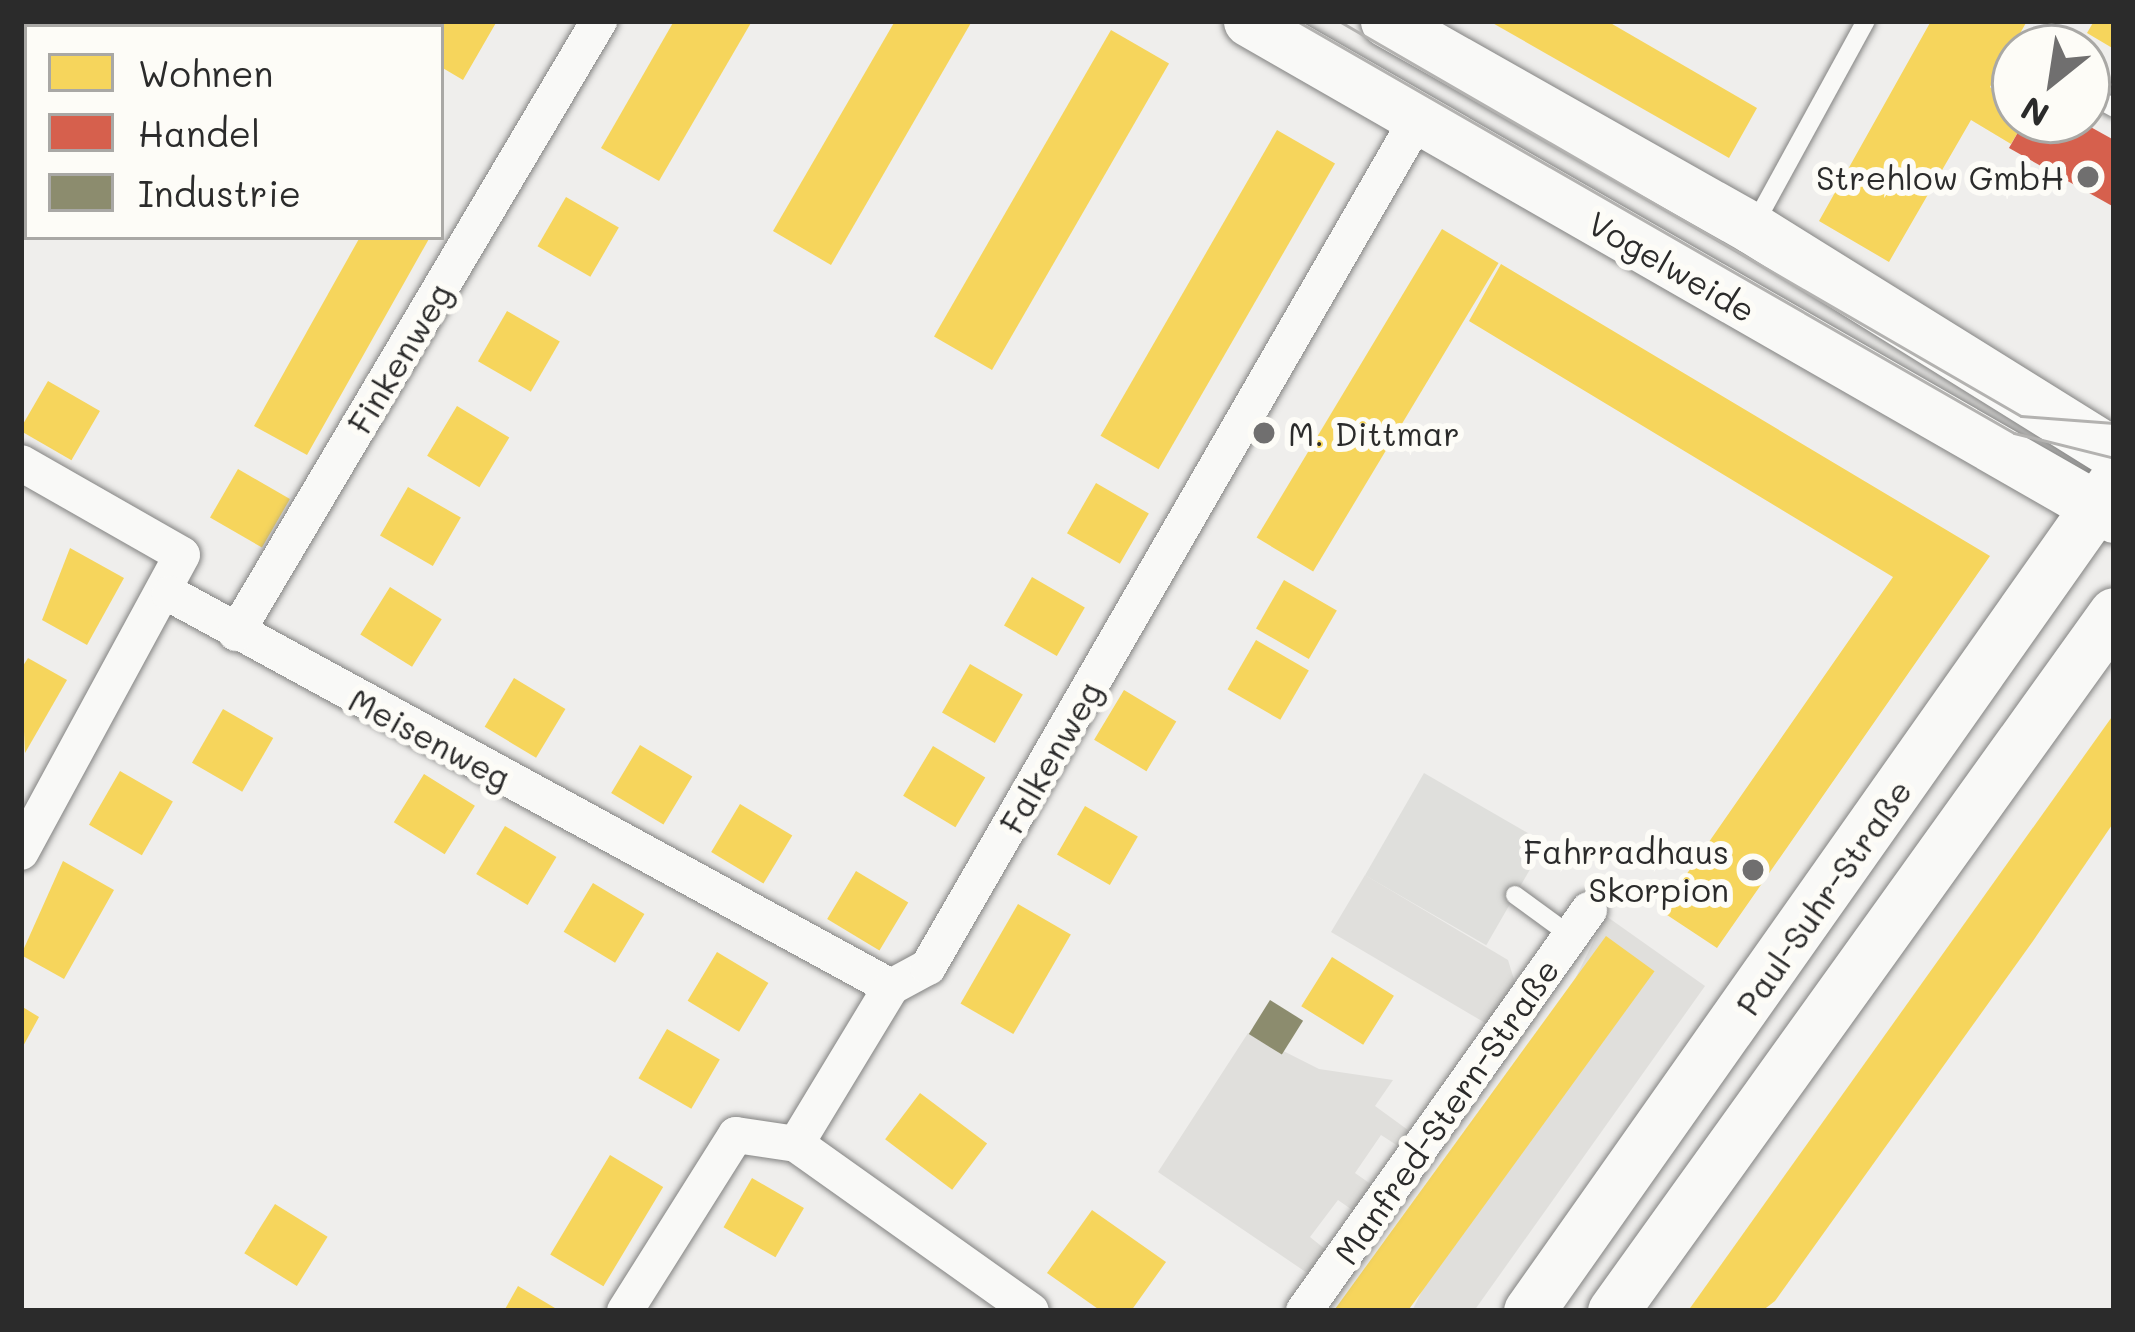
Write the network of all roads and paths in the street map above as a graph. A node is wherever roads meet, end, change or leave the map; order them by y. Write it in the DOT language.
graph roads {
  1 [pos="599,21"];
  2 [pos="1249,21"];
  3 [pos="1387,21"];
  4 [pos="1866,21"];
  5 [pos="1418,118"];
  6 [pos="1752,228"];
  7 [pos="2114,453"];
  8 [pos="21,463"];
  9 [pos="2108,502"];
  10 [pos="170,594"];
  11 [pos="2114,613"];
  12 [pos="236,633"];
  13 [pos="21,852"];
  14 [pos="1515,896"];
  15 [pos="1580,923"];
  16 [pos="891,988"];
  17 [pos="796,1144"];
  18 [pos="626,1311"];
  19 [pos="1031,1311"];
  20 [pos="1304,1311"];
  21 [pos="1529,1311"];
  22 [pos="1613,1311"];
  1 -- 12 [label="street, Finkenweg"];
  2 -- 5 [label="street, Vogelweide"];
  3 -- 6 [label="street"];
  4 -- 6 [label="lane"];
  5 -- 9 [label="street, Vogelweide"];
  5 -- 16 [label="street, Falkenweg"];
  6 -- 7 [label="street"];
  8 -- 10 [label="street"];
  9 -- 21 [label="street, Paul-Suhr-Straße"];
  10 -- 12 [label="street, Meisenweg"];
  10 -- 13 [label="street"];
  11 -- 22 [label="street"];
  12 -- 16 [label="street, Meisenweg"];
  14 -- 15 [label="lane"];
  15 -- 20 [label="street, Manfred-Stern-Straße"];
  16 -- 17 [label="street, Falkenweg"];
  17 -- 18 [label="street"];
  17 -- 19 [label="street"];
}
